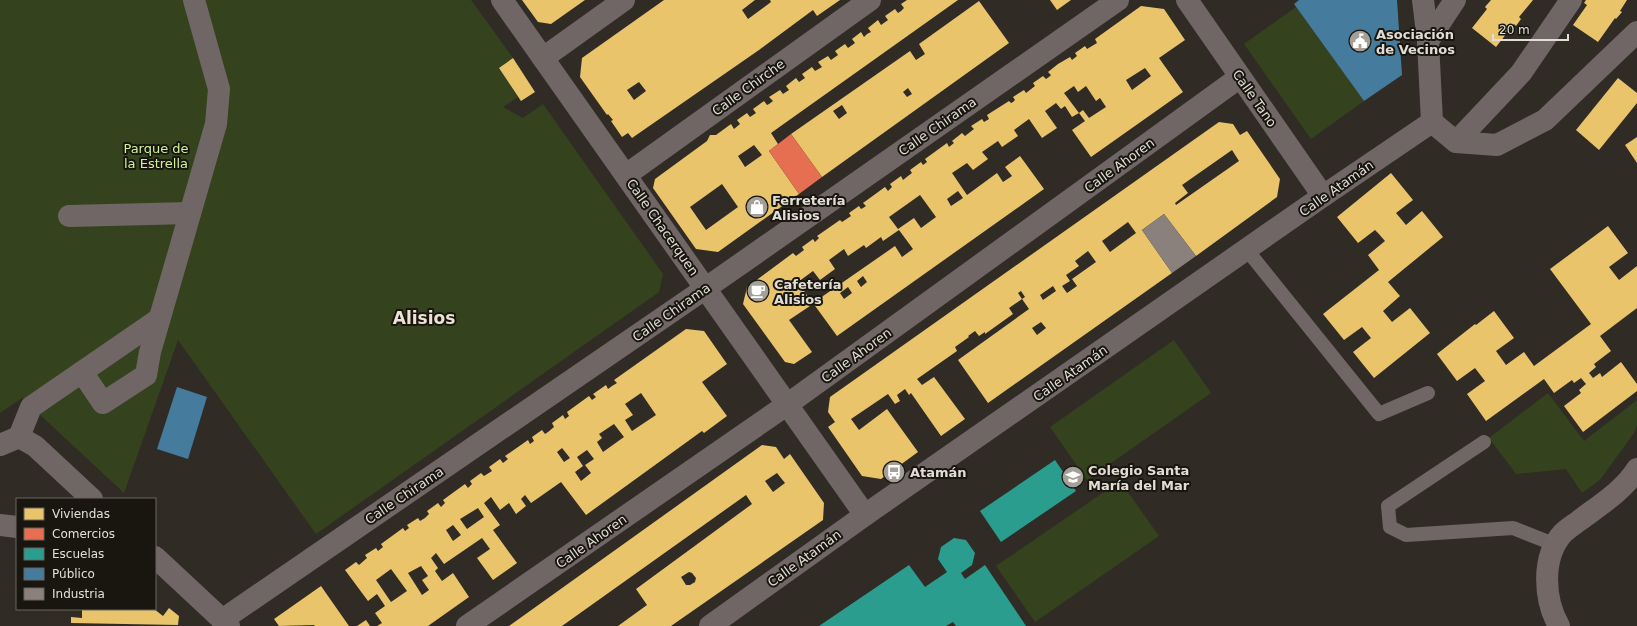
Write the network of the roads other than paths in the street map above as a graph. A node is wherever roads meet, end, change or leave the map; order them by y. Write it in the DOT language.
graph roads {
  1 [pos="194,0"];
  2 [pos="502,0"];
  3 [pos="624,0"];
  4 [pos="870,0"];
  5 [pos="1118,0"];
  6 [pos="1187,0"];
  7 [pos="1424,0"];
  8 [pos="1455,0"];
  9 [pos="1572,0"];
  10 [pos="1637,32"];
  11 [pos="1428,41"];
  12 [pos="543,58"];
  13 [pos="1240,77"];
  14 [pos="1432,122"];
  15 [pos="1456,142"];
  16 [pos="626,175"];
  17 [pos="1323,196"];
  18 [pos="190,213"];
  19 [pos="69,216"];
  20 [pos="1247,250"];
  21 [pos="706,288"];
  22 [pos="160,319"];
  23 [pos="82,372"];
  24 [pos="1428,393"];
  25 [pos="788,404"];
  26 [pos="18,442"];
  27 [pos="1484,442"];
  28 [pos="1637,469"];
  29 [pos="91,498"];
  30 [pos="865,515"];
  31 [pos="0,525"];
  32 [pos="16,527"];
  33 [pos="1556,545"];
  34 [pos="156,558"];
  35 [pos="226,623"];
  36 [pos="467,626"];
  37 [pos="710,626"];
  38 [pos="1559,626"];
  1 -- 18 [label="street"];
  2 -- 12 [label="street, Calle Chacerquen"];
  3 -- 12 [label="street"];
  4 -- 16 [label="street, Calle Chirche"];
  5 -- 21 [label="street, Calle Chirama"];
  6 -- 13 [label="street, Calle Tano"];
  7 -- 11 [label="street"];
  8 -- 11 [label="street"];
  9 -- 15 [label="street"];
  10 -- 15 [label="street"];
  11 -- 14 [label="street"];
  12 -- 16 [label="street, Calle Chacerquen"];
  13 -- 17 [label="street, Calle Tano"];
  13 -- 25 [label="street, Calle Ahoren"];
  14 -- 15 [label="street"];
  14 -- 17 [label="street, Calle Atamán"];
  16 -- 21 [label="street, Calle Chacerquen"];
  17 -- 20 [label="street, Calle Atamán"];
  18 -- 19 [label="street"];
  18 -- 22 [label="street"];
  20 -- 24 [label="lane"];
  20 -- 30 [label="street, Calle Atamán"];
  21 -- 25 [label="street, Calle Chacerquen"];
  21 -- 35 [label="street, Calle Chirama"];
  22 -- 23 [label="street"];
  22 -- 23 [label="street"];
  23 -- 26 [label="street"];
  25 -- 30 [label="street, Calle Chacerquen"];
  25 -- 36 [label="street, Calle Ahoren"];
  26 -- 29 [label="street"];
  27 -- 33 [label="lane"];
  28 -- 33 [label="main road"];
  30 -- 37 [label="street, Calle Atamán"];
  31 -- 32 [label="street"];
  33 -- 38 [label="main road"];
  34 -- 35 [label="street"];
}
